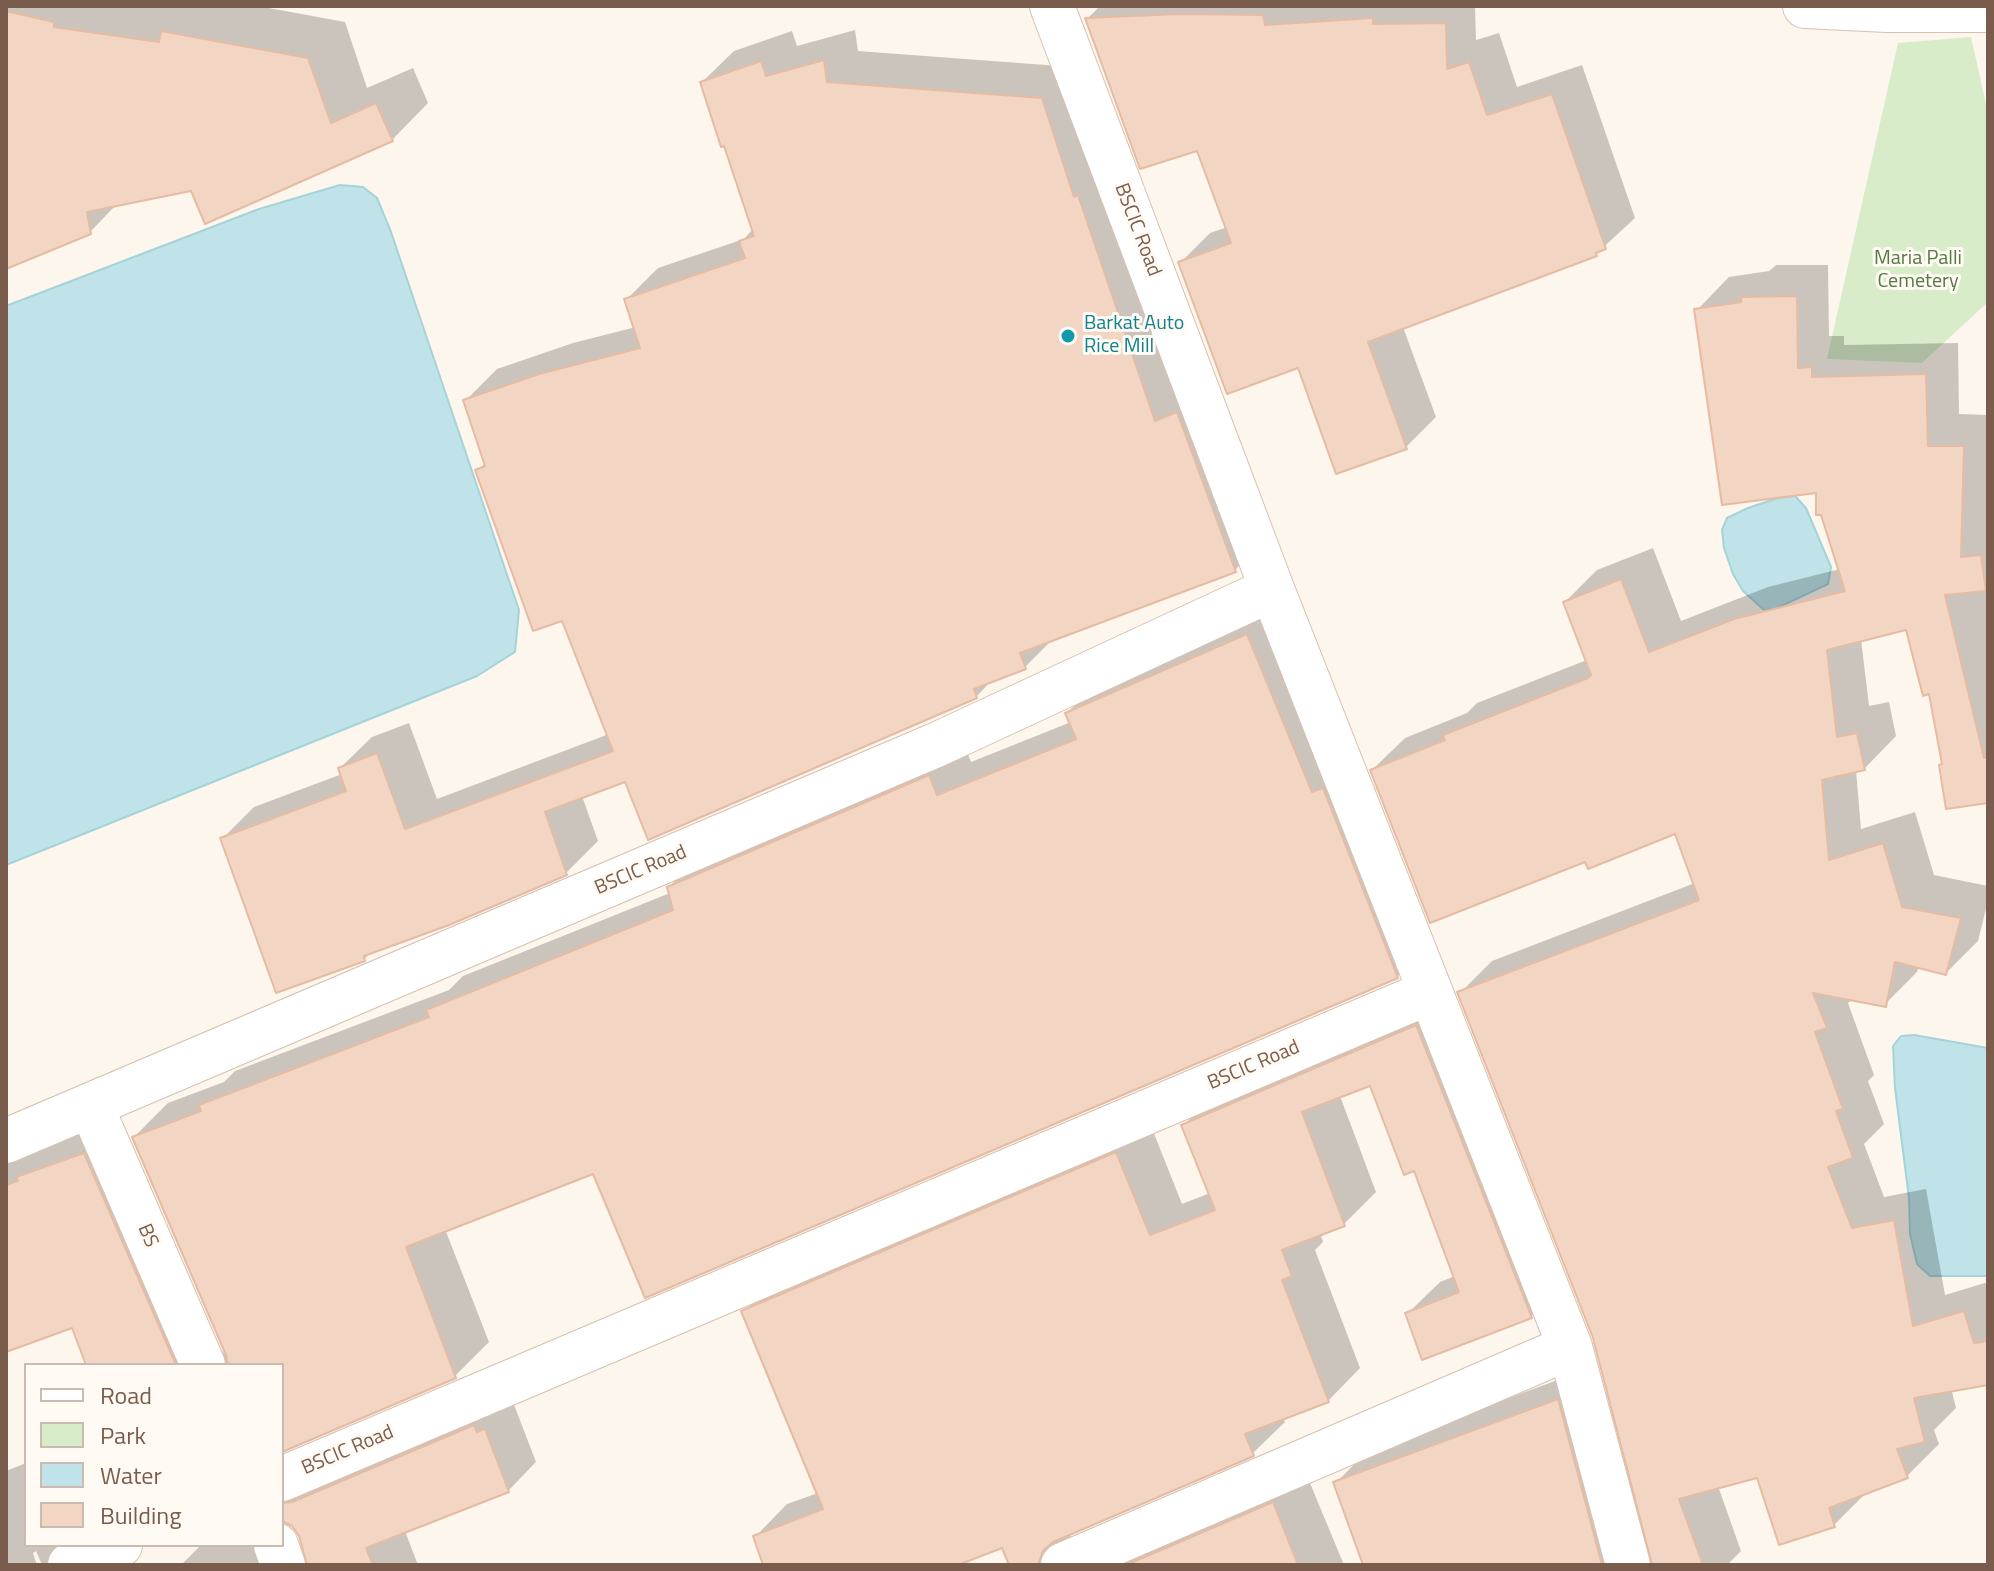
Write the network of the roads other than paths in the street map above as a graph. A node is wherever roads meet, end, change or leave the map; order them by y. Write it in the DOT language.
graph roads {
  1 [pos="1052,6"];
  2 [pos="1805,6"];
  3 [pos="1988,10"];
  4 [pos="1272,589"];
  5 [pos="1430,992"];
  6 [pos="91,1106"];
  7 [pos="6,1141"];
  8 [pos="1570,1347"];
  9 [pos="202,1363"];
  10 [pos="284,1478"];
  11 [pos="115,1547"];
  12 [pos="70,1565"];
  13 [pos="1063,1565"];
  14 [pos="1628,1565"];
  1 -- 4 [label="street, BSCIC Road"];
  2 -- 3 [label="street"];
  4 -- 5 [label="street, BSCIC Road"];
  4 -- 6 [label="street, BSCIC Road"];
  5 -- 8 [label="street, BSCIC Road"];
  5 -- 10 [label="street, BSCIC Road"];
  6 -- 7 [label="street, BSCIC Road"];
  6 -- 9 [label="street, BS"];
  8 -- 13 [label="street"];
  8 -- 14 [label="street, BSCIC Road"];
  11 -- 12 [label="street"];
}
